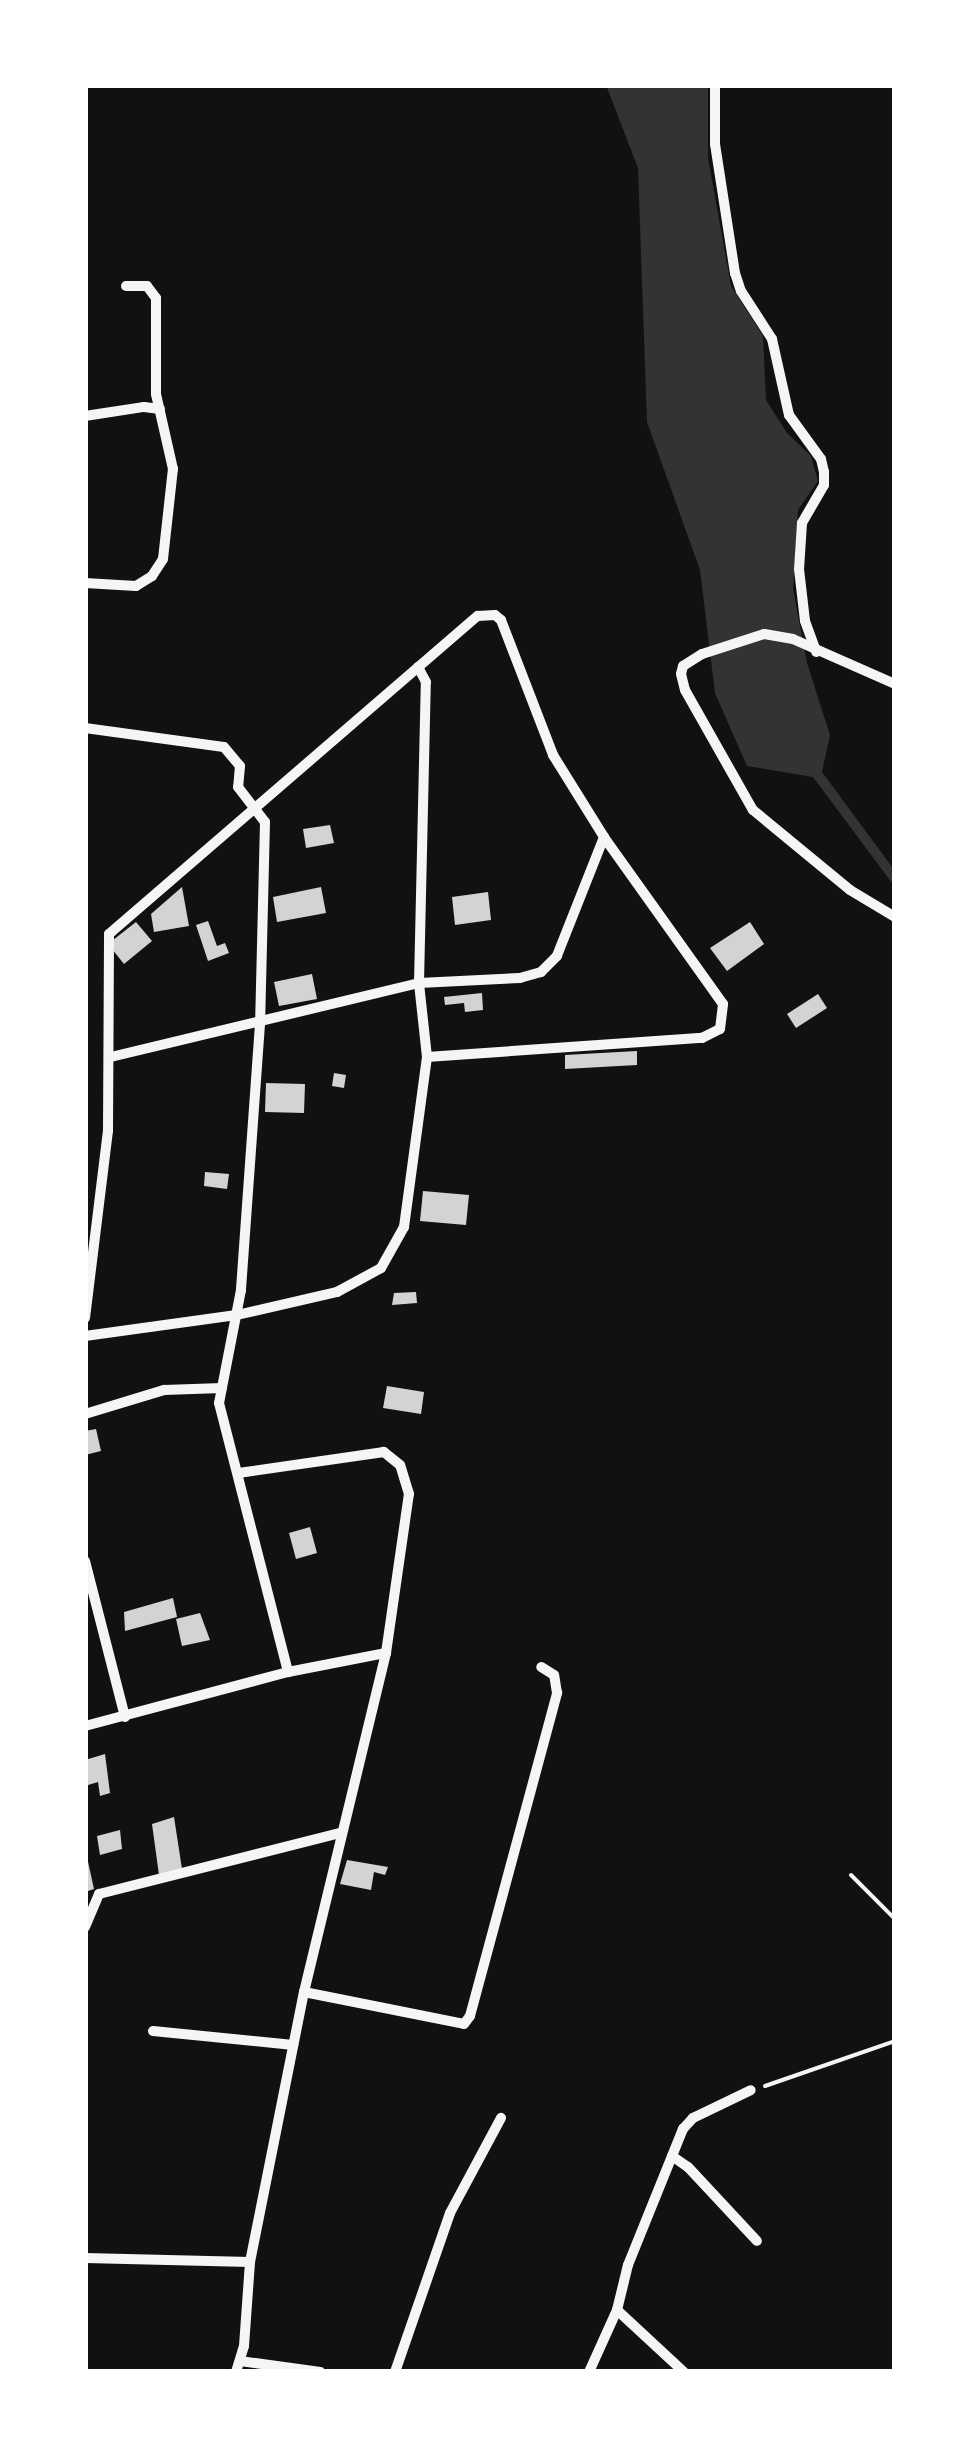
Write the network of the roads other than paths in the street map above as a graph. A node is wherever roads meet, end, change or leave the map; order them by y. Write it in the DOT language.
graph roads {
  1 [pos="715,85"];
  2 [pos="126,286"];
  3 [pos="160,409"];
  4 [pos="85,416"];
  5 [pos="85,583"];
  6 [pos="816,652"];
  7 [pos="418,667"];
  8 [pos="895,684"];
  9 [pos="85,728"];
  10 [pos="256,808"];
  11 [pos="604,838"];
  12 [pos="895,917"];
  13 [pos="418,983"];
  14 [pos="260,1024"];
  15 [pos="111,1057"];
  16 [pos="427,1057"];
  17 [pos="85,1312"];
  18 [pos="237,1315"];
  19 [pos="85,1336"];
  20 [pos="222,1388"];
  21 [pos="85,1414"];
  22 [pos="239,1474"];
  23 [pos="85,1562"];
  24 [pos="386,1653"];
  25 [pos="541,1667"];
  26 [pos="288,1672"];
  27 [pos="125,1717"];
  28 [pos="85,1726"];
  29 [pos="340,1833"];
  30 [pos="85,1927"];
  31 [pos="304,1992"];
  32 [pos="152,2031"];
  33 [pos="294,2045"];
  34 [pos="751,2090"];
  35 [pos="500,2118"];
  36 [pos="672,2156"];
  37 [pos="757,2241"];
  38 [pos="85,2258"];
  39 [pos="250,2262"];
  40 [pos="617,2310"];
  41 [pos="238,2366"];
  42 [pos="320,2372"];
  43 [pos="396,2372"];
  44 [pos="589,2372"];
  45 [pos="684,2372"];
  1 -- 6 [label="street"];
  2 -- 3 [label="street"];
  3 -- 4 [label="street"];
  3 -- 5 [label="street"];
  6 -- 8 [label="street"];
  6 -- 12 [label="street"];
  7 -- 10 [label="street"];
  7 -- 11 [label="street"];
  7 -- 13 [label="street"];
  9 -- 10 [label="street"];
  10 -- 14 [label="street"];
  10 -- 15 [label="street"];
  11 -- 13 [label="street"];
  11 -- 16 [label="street"];
  13 -- 14 [label="street"];
  13 -- 16 [label="street"];
  14 -- 15 [label="street"];
  14 -- 18 [label="street"];
  15 -- 17 [label="street"];
  16 -- 18 [label="street"];
  18 -- 19 [label="street"];
  18 -- 20 [label="street"];
  20 -- 21 [label="street"];
  20 -- 22 [label="street"];
  22 -- 24 [label="street"];
  22 -- 26 [label="street"];
  23 -- 27 [label="street"];
  24 -- 26 [label="street"];
  24 -- 29 [label="street"];
  25 -- 31 [label="street"];
  26 -- 27 [label="street"];
  27 -- 28 [label="street"];
  29 -- 30 [label="street"];
  29 -- 31 [label="street"];
  31 -- 33 [label="street"];
  32 -- 33 [label="street"];
  33 -- 39 [label="street"];
  34 -- 36 [label="street"];
  35 -- 43 [label="street"];
  36 -- 37 [label="street"];
  36 -- 40 [label="street"];
  38 -- 39 [label="street"];
  39 -- 41 [label="street"];
  40 -- 44 [label="street"];
  40 -- 45 [label="street"];
  41 -- 42 [label="street"];
}
